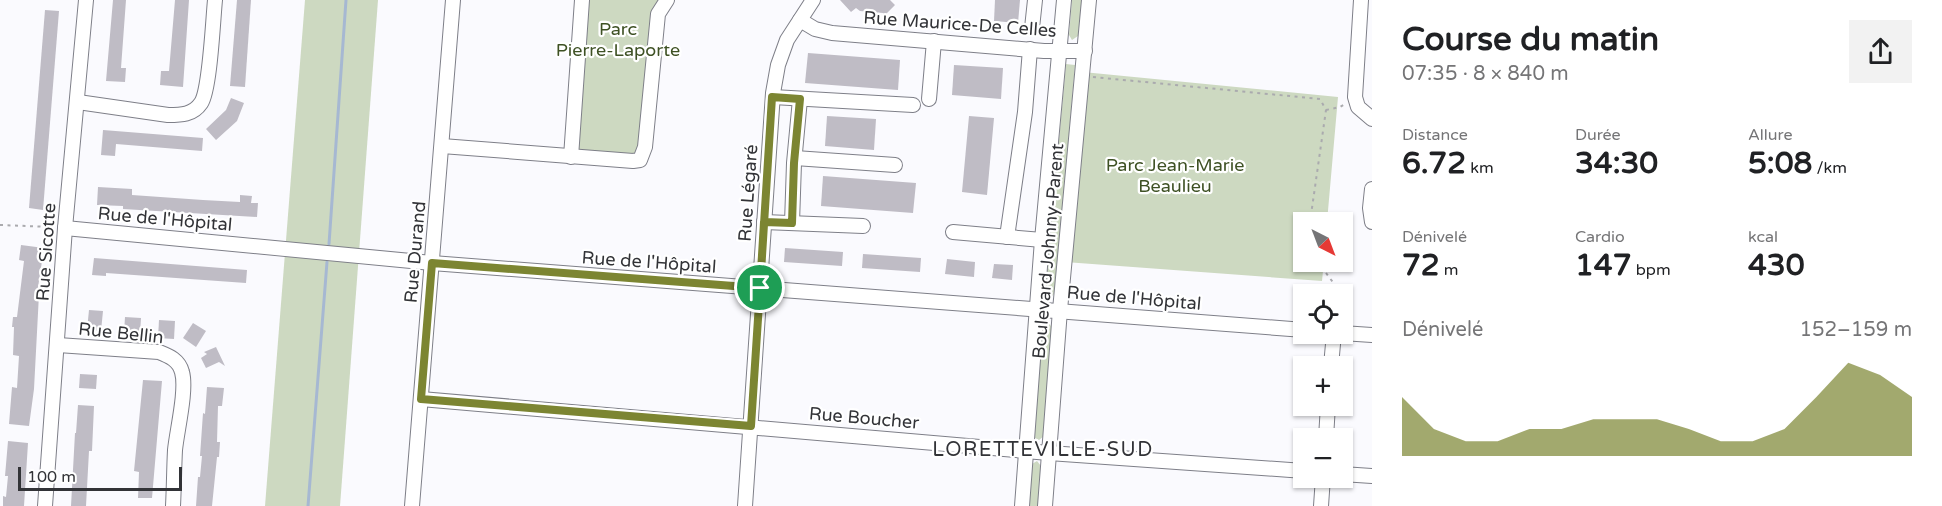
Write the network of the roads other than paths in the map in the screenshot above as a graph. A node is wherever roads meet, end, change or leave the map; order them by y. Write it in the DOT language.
graph roads {
  1 [pos="86,0"];
  2 [pos="215,0"];
  3 [pos="453,0"];
  4 [pos="582,0"];
  5 [pos="667,0"];
  6 [pos="813,0"];
  7 [pos="1035,0"];
  8 [pos="1064,0"];
  9 [pos="1089,0"];
  10 [pos="1361,0"];
  11 [pos="800,20"];
  12 [pos="1032,28"];
  13 [pos="934,41"];
  14 [pos="1030,49"];
  15 [pos="1059,50"];
  16 [pos="1084,51"];
  17 [pos="772,97"];
  18 [pos="800,99"];
  19 [pos="929,99"];
  20 [pos="78,102"];
  21 [pos="913,105"];
  22 [pos="1372,119"];
  23 [pos="442,146"];
  24 [pos="570,157"];
  25 [pos="795,160"];
  26 [pos="768,162"];
  27 [pos="895,165"];
  28 [pos="1372,189"];
  29 [pos="764,222"];
  30 [pos="1372,222"];
  31 [pos="792,223"];
  32 [pos="863,226"];
  33 [pos="65,228"];
  34 [pos="953,232"];
  35 [pos="1006,237"];
  36 [pos="1042,240"];
  37 [pos="432,263"];
  38 [pos="760,288"];
  39 [pos="1037,309"];
  40 [pos="1060,310"];
  41 [pos="1293,329"];
  42 [pos="1353,334"];
  43 [pos="1372,335"];
  44 [pos="58,345"];
  45 [pos="421,399"];
  46 [pos="751,426"];
  47 [pos="1026,450"];
  48 [pos="1049,453"];
  49 [pos="1293,470"];
  50 [pos="1353,475"];
  51 [pos="1372,476"];
  52 [pos="1322,488"];
  53 [pos="45,506"];
  54 [pos="173,506"];
  55 [pos="412,506"];
  56 [pos="745,506"];
  57 [pos="1022,506"];
  58 [pos="1045,506"];
  59 [pos="1321,506"];
  1 -- 20 [label="street, Rue Sicotte"];
  2 -- 20 [label="street"];
  3 -- 23 [label="street, Rue Durand"];
  4 -- 24 [label="street"];
  5 -- 24 [label="street"];
  6 -- 11 [label="street, Rue Légaré"];
  7 -- 12 [label="street"];
  8 -- 15 [label="street, Boulevard Johnny-Parent"];
  9 -- 16 [label="street, Boulevard Johnny-Parent"];
  10 -- 22 [label="street"];
  11 -- 13 [label="street, Rue Maurice-De Celles"];
  11 -- 17 [label="street, Rue Légaré"];
  13 -- 14 [label="street, Rue Maurice-De Celles"];
  13 -- 19 [label="street"];
  14 -- 15 [label="street, Rue Maurice-De Celles"];
  14 -- 35 [label="street"];
  15 -- 16 [label="street, Rue Maurice-De Celles"];
  15 -- 36 [label="street, Boulevard Johnny-Parent"];
  16 -- 40 [label="street, Boulevard Johnny-Parent"];
  17 -- 18 [label="street"];
  17 -- 26 [label="street, Rue Légaré"];
  18 -- 21 [label="street"];
  18 -- 25 [label="street"];
  20 -- 33 [label="street, Rue Sicotte"];
  23 -- 24 [label="street"];
  23 -- 37 [label="street, Rue Durand"];
  25 -- 26 [label="street"];
  25 -- 27 [label="street"];
  25 -- 31 [label="street"];
  26 -- 29 [label="street, Rue Légaré"];
  28 -- 30 [label="street"];
  29 -- 31 [label="street"];
  29 -- 38 [label="street, Rue Légaré"];
  31 -- 32 [label="street"];
  33 -- 37 [label="street, Rue de l'Hôpital"];
  33 -- 44 [label="street, Rue Sicotte"];
  34 -- 35 [label="street"];
  35 -- 36 [label="street"];
  36 -- 39 [label="street, Boulevard Johnny-Parent"];
  37 -- 38 [label="street, Rue de l'Hôpital"];
  37 -- 45 [label="street, Rue Durand"];
  38 -- 39 [label="street, Rue de l'Hôpital"];
  38 -- 46 [label="street, Rue Légaré"];
  39 -- 40 [label="street, Rue de l'Hôpital"];
  39 -- 47 [label="street, Boulevard Johnny-Parent"];
  40 -- 41 [label="street, Rue de l'Hôpital"];
  40 -- 48 [label="street, Boulevard Johnny-Parent"];
  42 -- 43 [label="street"];
  44 -- 53 [label="street, Rue Sicotte"];
  44 -- 54 [label="street, Rue Bellin"];
  45 -- 46 [label="street, Rue Boucher"];
  45 -- 55 [label="street, Rue Durand"];
  46 -- 47 [label="street, Rue Boucher"];
  46 -- 56 [label="street, Rue Légaré"];
  47 -- 48 [label="street, Rue Boucher"];
  47 -- 57 [label="street, Boulevard Johnny-Parent"];
  48 -- 49 [label="street, Rue Boucher"];
  48 -- 58 [label="street, Boulevard Johnny-Parent"];
  50 -- 51 [label="street"];
  52 -- 59 [label="street"];
}
